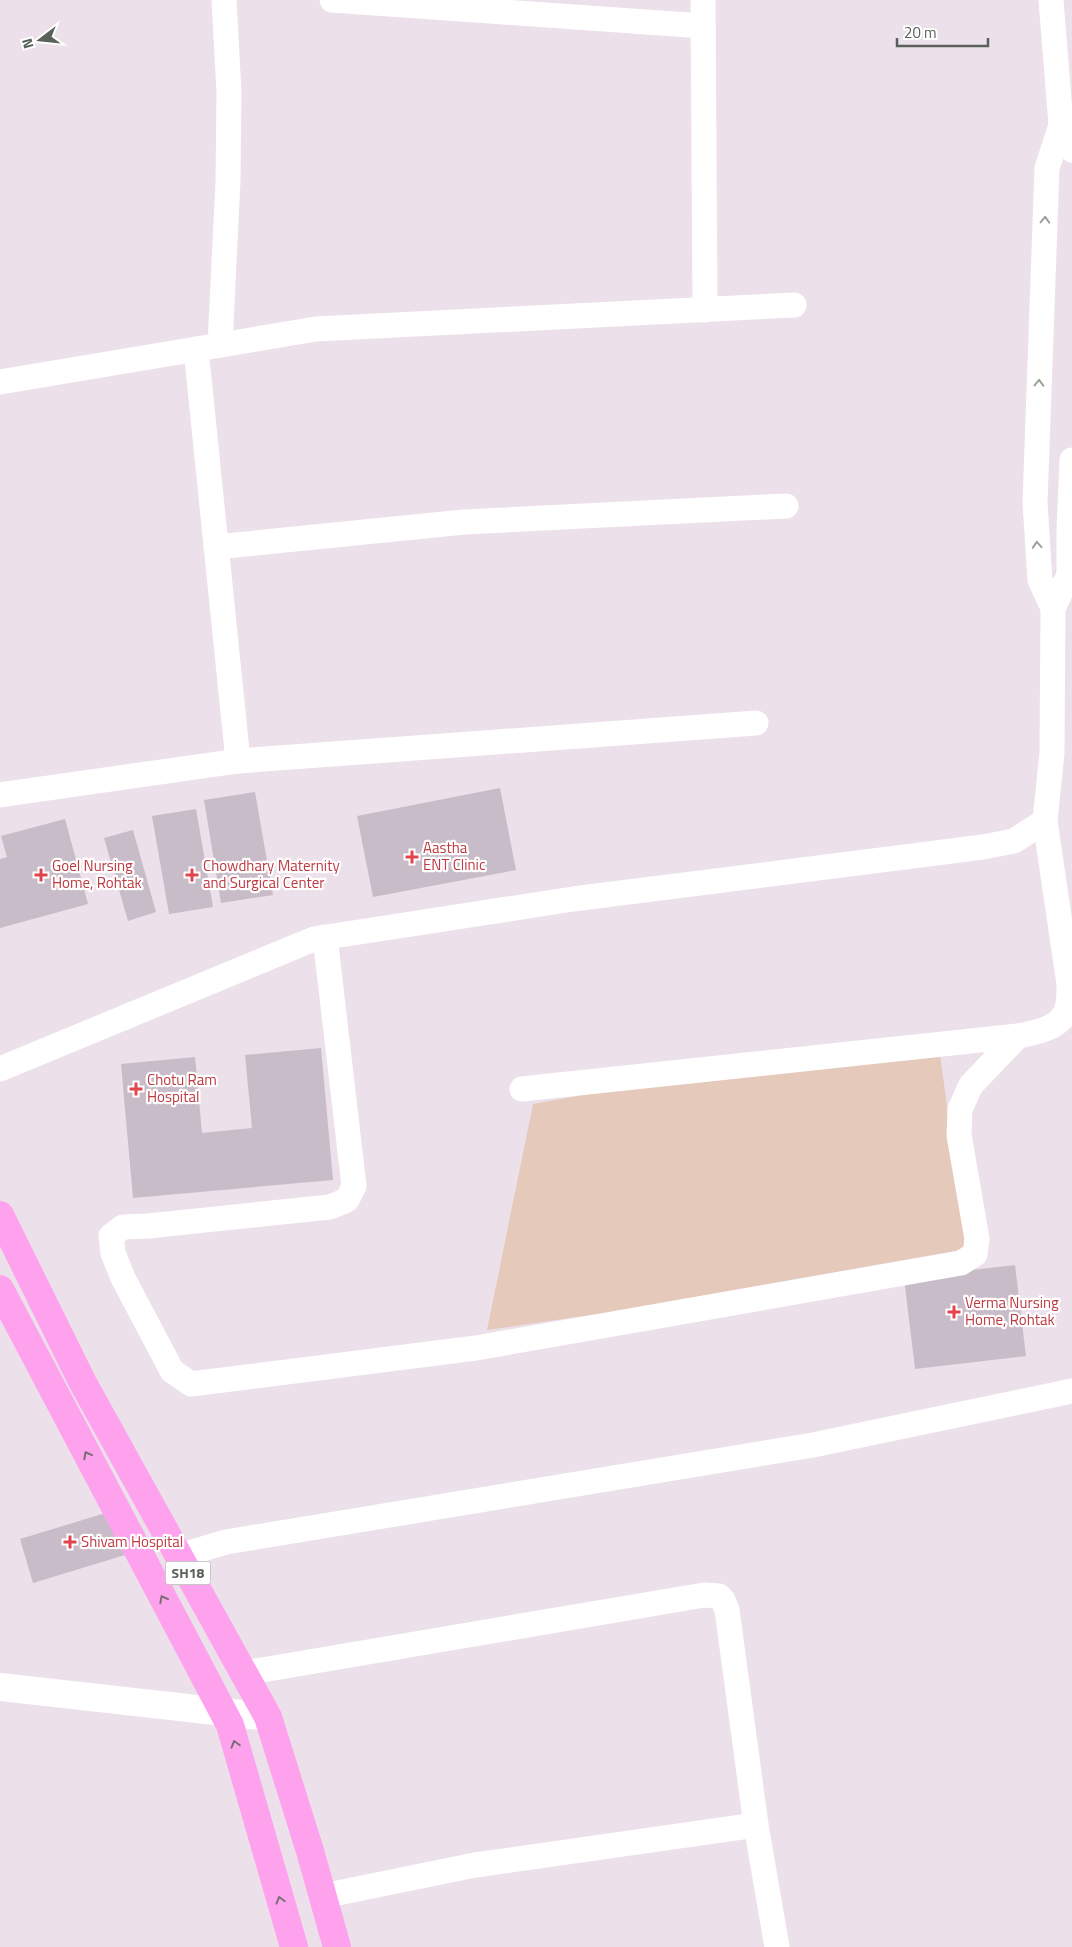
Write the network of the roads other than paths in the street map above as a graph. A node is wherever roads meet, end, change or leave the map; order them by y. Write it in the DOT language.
graph roads {
  1 [pos="224,0"];
  2 [pos="332,0"];
  3 [pos="703,0"];
  4 [pos="1051,0"];
  5 [pos="497,6"];
  6 [pos="704,26"];
  7 [pos="1062,125"];
  8 [pos="1072,150"];
  9 [pos="1072,166"];
  10 [pos="1047,168"];
  11 [pos="794,305"];
  12 [pos="705,310"];
  13 [pos="208,347"];
  14 [pos="0,382"];
  15 [pos="1072,460"];
  16 [pos="786,506"];
  17 [pos="216,547"];
  18 [pos="1071,574"];
  19 [pos="1040,580"];
  20 [pos="1053,608"];
  21 [pos="756,723"];
  22 [pos="238,761"];
  23 [pos="0,795"];
  24 [pos="1045,821"];
  25 [pos="325,937"];
  26 [pos="1065,1030"];
  27 [pos="1018,1036"];
  28 [pos="0,1069"];
  29 [pos="522,1089"];
  30 [pos="0,1215"];
  31 [pos="0,1234"];
  32 [pos="0,1289"];
  33 [pos="1072,1391"];
  34 [pos="179,1556"];
  35 [pos="244,1673"];
  36 [pos="0,1688"];
  37 [pos="222,1712"];
  38 [pos="268,1717"];
  39 [pos="756,1825"];
  40 [pos="324,1896"];
  41 [pos="294,1947"];
  42 [pos="325,1947"];
  43 [pos="337,1947"];
  44 [pos="777,1947"];
  1 -- 13 [label="street"];
  2 -- 5 [label="street"];
  3 -- 6 [label="street"];
  4 -- 7 [label="street"];
  5 -- 6 [label="street"];
  6 -- 12 [label="street"];
  7 -- 8 [label="street"];
  7 -- 10 [label="street"];
  9 -- 10 [label="street"];
  19 -- 10 [label="street, one-way"];
  11 -- 12 [label="street"];
  12 -- 13 [label="street"];
  13 -- 14 [label="street"];
  13 -- 17 [label="street"];
  15 -- 18 [label="street"];
  16 -- 17 [label="street"];
  17 -- 22 [label="street"];
  18 -- 19 [label="street"];
  18 -- 20 [label="street"];
  19 -- 20 [label="street"];
  20 -- 24 [label="street"];
  21 -- 22 [label="street"];
  22 -- 23 [label="street"];
  24 -- 25 [label="street"];
  24 -- 26 [label="street"];
  25 -- 27 [label="street"];
  25 -- 28 [label="street"];
  26 -- 27 [label="street"];
  27 -- 29 [label="street"];
  30 -- 34 [label="main road, SH18"];
  31 -- 42 [label="main road"];
  37 -- 32 [label="main road, SH18, one-way"];
  33 -- 34 [label="street"];
  34 -- 35 [label="main road, SH18"];
  35 -- 38 [label="main road, SH18"];
  35 -- 39 [label="street"];
  36 -- 37 [label="street"];
  37 -- 38 [label="street"];
  41 -- 37 [label="main road, SH18, one-way"];
  38 -- 40 [label="main road, SH18"];
  39 -- 40 [label="street"];
  39 -- 44 [label="street"];
  40 -- 43 [label="main road, SH18"];
}
